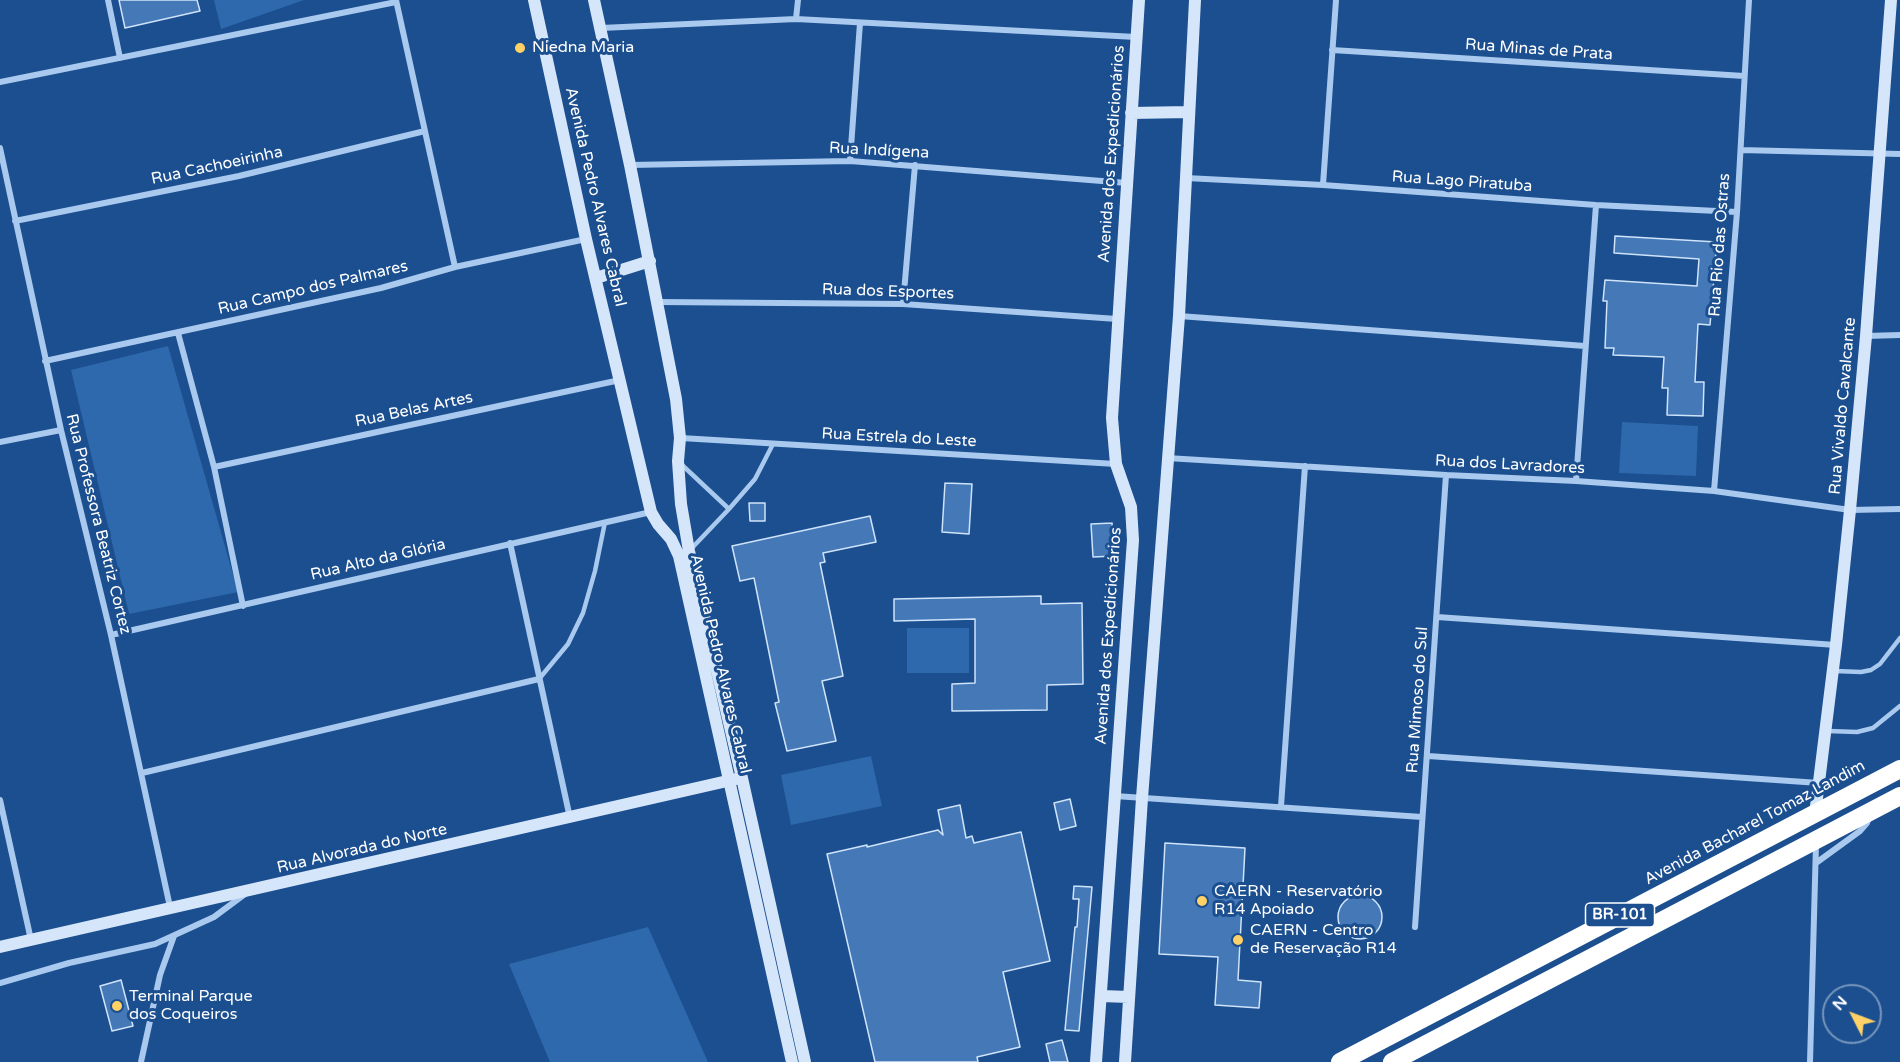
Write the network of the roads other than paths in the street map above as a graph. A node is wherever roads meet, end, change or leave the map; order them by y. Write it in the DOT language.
graph roads {
  1 [pos="108,0"];
  2 [pos="534,0"];
  3 [pos="594,0"];
  4 [pos="798,0"];
  5 [pos="1139,0"];
  6 [pos="1195,0"];
  7 [pos="1336,0"];
  8 [pos="1749,0"];
  9 [pos="1891,0"];
  10 [pos="396,1"];
  11 [pos="796,19"];
  12 [pos="860,23"];
  13 [pos="600,28"];
  14 [pos="1136,37"];
  15 [pos="1332,50"];
  16 [pos="120,58"];
  17 [pos="1744,76"];
  18 [pos="0,82"];
  19 [pos="1189,112"];
  20 [pos="1131,113"];
  21 [pos="425,131"];
  22 [pos="0,148"];
  23 [pos="1741,150"];
  24 [pos="1880,154"];
  25 [pos="1900,154"];
  26 [pos="850,161"];
  27 [pos="630,165"];
  28 [pos="915,165"];
  29 [pos="1185,178"];
  30 [pos="1127,183"];
  31 [pos="1323,185"];
  32 [pos="1596,205"];
  33 [pos="1737,212"];
  34 [pos="15,221"];
  35 [pos="586,239"];
  36 [pos="650,261"];
  37 [pos="455,267"];
  38 [pos="596,278"];
  39 [pos="658,302"];
  40 [pos="903,304"];
  41 [pos="1179,316"];
  42 [pos="1117,319"];
  43 [pos="178,333"];
  44 [pos="1900,335"];
  45 [pos="1866,336"];
  46 [pos="1585,346"];
  47 [pos="45,361"];
  48 [pos="620,380"];
  49 [pos="61,430"];
  50 [pos="680,438"];
  51 [pos="0,442"];
  52 [pos="773,444"];
  53 [pos="1167,458"];
  54 [pos="678,461"];
  55 [pos="1116,464"];
  56 [pos="1305,466"];
  57 [pos="214,467"];
  58 [pos="1446,475"];
  59 [pos="1576,481"];
  60 [pos="1714,491"];
  61 [pos="729,509"];
  62 [pos="1900,509"];
  63 [pos="1850,510"];
  64 [pos="651,512"];
  65 [pos="605,522"];
  66 [pos="510,543"];
  67 [pos="684,553"];
  68 [pos="243,606"];
  69 [pos="1437,617"];
  70 [pos="111,635"];
  71 [pos="1900,638"];
  72 [pos="1836,645"];
  73 [pos="1833,671"];
  74 [pos="539,679"];
  75 [pos="1900,706"];
  76 [pos="1825,731"];
  77 [pos="1428,756"];
  78 [pos="1900,769"];
  79 [pos="142,773"];
  80 [pos="736,779"];
  81 [pos="1819,783"];
  82 [pos="1115,796"];
  83 [pos="1900,796"];
  84 [pos="1142,798"];
  85 [pos="0,800"];
  86 [pos="1281,806"];
  87 [pos="1870,812"];
  88 [pos="1815,814"];
  89 [pos="1422,817"];
  90 [pos="570,818"];
  91 [pos="1816,840"];
  92 [pos="1816,863"];
  93 [pos="249,891"];
  94 [pos="170,907"];
  95 [pos="1415,927"];
  96 [pos="174,936"];
  97 [pos="31,940"];
  98 [pos="0,947"];
  99 [pos="0,983"];
  100 [pos="1101,996"];
  101 [pos="1130,997"];
  102 [pos="141,1062"];
  103 [pos="792,1062"];
  104 [pos="805,1062"];
  105 [pos="1096,1062"];
  106 [pos="1125,1062"];
  107 [pos="1340,1062"];
  108 [pos="1392,1062"];
  109 [pos="1810,1062"];
  1 -- 16 [label="street"];
  2 -- 35 [label="street, Avenida Pedro Alvares Cabral"];
  3 -- 13 [label="street, Avenida Pedro Alvares Cabral"];
  4 -- 11 [label="street"];
  5 -- 14 [label="street, Avenida dos Expedicionários"];
  6 -- 19 [label="street"];
  7 -- 15 [label="street"];
  8 -- 17 [label="street, Rua Rio das Ostras"];
  9 -- 24 [label="street, Rua Vivaldo Cavalcante"];
  10 -- 16 [label="street"];
  10 -- 21 [label="street"];
  11 -- 12 [label="street"];
  11 -- 13 [label="street"];
  12 -- 14 [label="street"];
  12 -- 26 [label="street"];
  13 -- 27 [label="street, Avenida Pedro Alvares Cabral"];
  14 -- 20 [label="street, Avenida dos Expedicionários"];
  15 -- 17 [label="street, Rua Minas de Prata"];
  15 -- 31 [label="street"];
  16 -- 18 [label="street"];
  17 -- 23 [label="street, Rua Rio das Ostras"];
  19 -- 20 [label="street"];
  19 -- 29 [label="street"];
  20 -- 30 [label="street, Avenida dos Expedicionários"];
  21 -- 34 [label="street, Rua Cachoeirinha"];
  21 -- 37 [label="street"];
  22 -- 34 [label="street, Rua Professora Beatriz Cortez"];
  23 -- 24 [label="street"];
  23 -- 33 [label="street, Rua Rio das Ostras"];
  24 -- 25 [label="street"];
  24 -- 45 [label="street, Rua Vivaldo Cavalcante"];
  26 -- 27 [label="street, Rua Indígena"];
  26 -- 28 [label="street, Rua Indígena"];
  27 -- 36 [label="street, Avenida Pedro Alvares Cabral"];
  28 -- 30 [label="street, Rua Indígena"];
  28 -- 40 [label="street"];
  29 -- 31 [label="street, Rua Lago Piratuba"];
  29 -- 41 [label="street"];
  30 -- 42 [label="street, Avenida dos Expedicionários"];
  31 -- 32 [label="street, Rua Lago Piratuba"];
  32 -- 33 [label="street, Rua Lago Piratuba"];
  32 -- 46 [label="street"];
  33 -- 60 [label="street, Rua Rio das Ostras"];
  34 -- 47 [label="street, Rua Professora Beatriz Cortez"];
  35 -- 37 [label="street, Rua Campo dos Palmares"];
  35 -- 38 [label="street, Avenida Pedro Alvares Cabral"];
  36 -- 38 [label="street"];
  36 -- 39 [label="street, Avenida Pedro Alvares Cabral"];
  37 -- 43 [label="street, Rua Campo dos Palmares"];
  38 -- 48 [label="street, Avenida Pedro Alvares Cabral"];
  39 -- 40 [label="street, Rua dos Esportes"];
  39 -- 50 [label="street, Avenida Pedro Alvares Cabral"];
  40 -- 42 [label="street, Rua dos Esportes"];
  41 -- 46 [label="street"];
  41 -- 53 [label="street"];
  42 -- 55 [label="street, Avenida dos Expedicionários"];
  43 -- 47 [label="street, Rua Campo dos Palmares"];
  43 -- 57 [label="street"];
  44 -- 45 [label="street"];
  45 -- 63 [label="street, Rua Vivaldo Cavalcante"];
  46 -- 59 [label="street"];
  47 -- 49 [label="street, Rua Professora Beatriz Cortez"];
  48 -- 57 [label="street, Rua Belas Artes"];
  48 -- 64 [label="street, Avenida Pedro Alvares Cabral"];
  49 -- 51 [label="street"];
  49 -- 70 [label="street, Rua Professora Beatriz Cortez"];
  50 -- 52 [label="street, Rua Estrela do Leste"];
  50 -- 54 [label="street, Avenida Pedro Alvares Cabral"];
  52 -- 55 [label="street, Rua Estrela do Leste"];
  52 -- 61 [label="lane"];
  53 -- 56 [label="street, Rua dos Lavradores"];
  53 -- 84 [label="street"];
  54 -- 61 [label="lane"];
  54 -- 67 [label="street, Avenida Pedro Alvares Cabral"];
  55 -- 82 [label="street, Avenida dos Expedicionários"];
  56 -- 58 [label="street, Rua dos Lavradores"];
  56 -- 86 [label="street"];
  57 -- 68 [label="street"];
  58 -- 59 [label="street, Rua dos Lavradores"];
  58 -- 69 [label="street, Rua Mimoso do Sul"];
  59 -- 60 [label="street, Rua dos Lavradores"];
  60 -- 63 [label="street, Rua dos Lavradores"];
  61 -- 67 [label="lane"];
  62 -- 63 [label="street, Rua dos Lavradores"];
  63 -- 72 [label="street, Rua Vivaldo Cavalcante"];
  64 -- 65 [label="street, Rua Alto da Glória"];
  64 -- 67 [label="street, Avenida Pedro Alvares Cabral"];
  65 -- 66 [label="street, Rua Alto da Glória"];
  65 -- 74 [label="lane"];
  66 -- 68 [label="street, Rua Alto da Glória"];
  66 -- 74 [label="street"];
  67 -- 80 [label="street, Avenida Pedro Alvares Cabral"];
  68 -- 70 [label="street, Rua Alto da Glória"];
  69 -- 72 [label="street"];
  69 -- 77 [label="street, Rua Mimoso do Sul"];
  70 -- 79 [label="street, Rua Professora Beatriz Cortez"];
  71 -- 73 [label="lane"];
  72 -- 73 [label="street, Rua Vivaldo Cavalcante"];
  73 -- 76 [label="street, Rua Vivaldo Cavalcante"];
  74 -- 79 [label="street"];
  74 -- 90 [label="street"];
  75 -- 76 [label="lane"];
  76 -- 81 [label="street, Rua Vivaldo Cavalcante"];
  77 -- 81 [label="street"];
  77 -- 89 [label="street, Rua Mimoso do Sul"];
  78 -- 88 [label="highway, Avenida Bacharel Tomaz Landim / BR-101"];
  79 -- 94 [label="street, Rua Professora Beatriz Cortez"];
  80 -- 90 [label="street, Rua Alvorada do Norte"];
  80 -- 103 [label="street, Avenida Pedro Alvares Cabral"];
  80 -- 104 [label="street, Avenida Pedro Alvares Cabral"];
  81 -- 88 [label="street, Rua Vivaldo Cavalcante"];
  82 -- 84 [label="street"];
  82 -- 100 [label="street, Avenida dos Expedicionários"];
  83 -- 87 [label="highway, BR-101"];
  84 -- 86 [label="street"];
  84 -- 101 [label="street"];
  85 -- 97 [label="street"];
  86 -- 89 [label="street"];
  87 -- 91 [label="highway, BR-101"];
  87 -- 92 [label="street"];
  88 -- 107 [label="highway, Avenida Bacharel Tomaz Landim / BR-101"];
  89 -- 95 [label="street, Rua Mimoso do Sul"];
  90 -- 93 [label="street, Rua Alvorada do Norte"];
  91 -- 92 [label="street"];
  91 -- 108 [label="highway, BR-101"];
  92 -- 109 [label="street"];
  93 -- 94 [label="street, Rua Alvorada do Norte"];
  93 -- 96 [label="street"];
  94 -- 97 [label="street, Rua Alvorada do Norte"];
  96 -- 99 [label="street"];
  96 -- 102 [label="street"];
  97 -- 98 [label="street, Rua Alvorada do Norte"];
  100 -- 101 [label="street"];
  100 -- 105 [label="street, Avenida dos Expedicionários"];
  101 -- 106 [label="street"];
}
